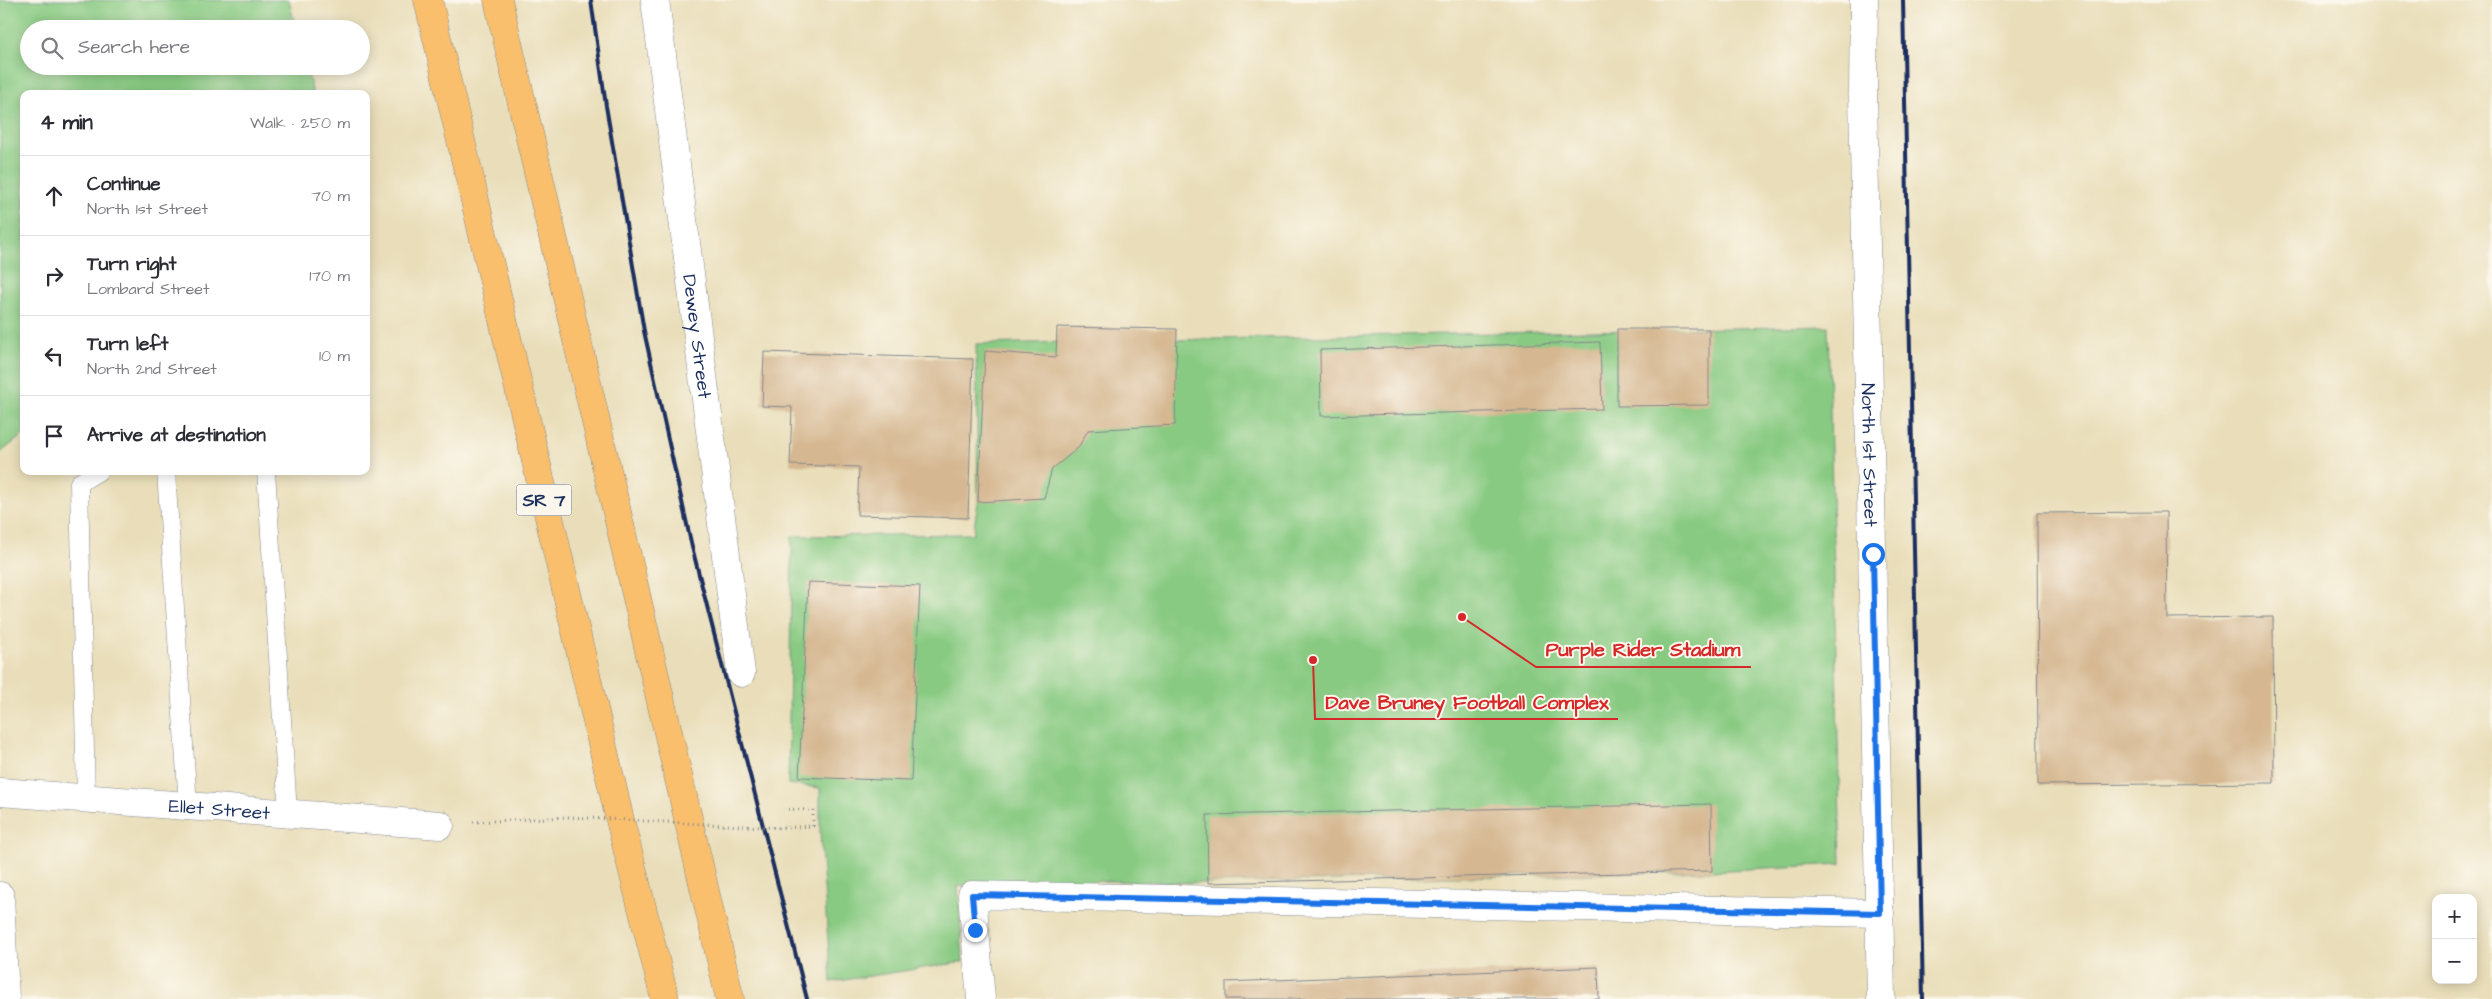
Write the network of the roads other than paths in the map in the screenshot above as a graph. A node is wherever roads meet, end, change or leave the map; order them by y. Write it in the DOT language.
graph roads {
  1 [pos="428,0"];
  2 [pos="498,0"];
  3 [pos="655,0"];
  4 [pos="1864,0"];
  5 [pos="92,475"];
  6 [pos="166,475"];
  7 [pos="266,475"];
  8 [pos="740,673"];
  9 [pos="0,792"];
  10 [pos="86,798"];
  11 [pos="188,806"];
  12 [pos="288,813"];
  13 [pos="440,825"];
  14 [pos="0,896"];
  15 [pos="1880,913"];
  16 [pos="6,999"];
  17 [pos="665,999"];
  18 [pos="730,999"];
  19 [pos="981,999"];
  20 [pos="1881,999"];
  1 -- 17 [label="highway, SR 7"];
  2 -- 18 [label="highway"];
  3 -- 8 [label="street, Dewey Street"];
  4 -- 15 [label="street, North 1st Street"];
  5 -- 10 [label="lane"];
  6 -- 11 [label="lane"];
  7 -- 12 [label="lane"];
  9 -- 10 [label="street, Ellet Street"];
  10 -- 11 [label="street, Ellet Street"];
  11 -- 12 [label="street, Ellet Street"];
  12 -- 13 [label="street, Ellet Street"];
  14 -- 16 [label="street"];
  15 -- 19 [label="street"];
  15 -- 20 [label="street, North 1st Street"];
}
